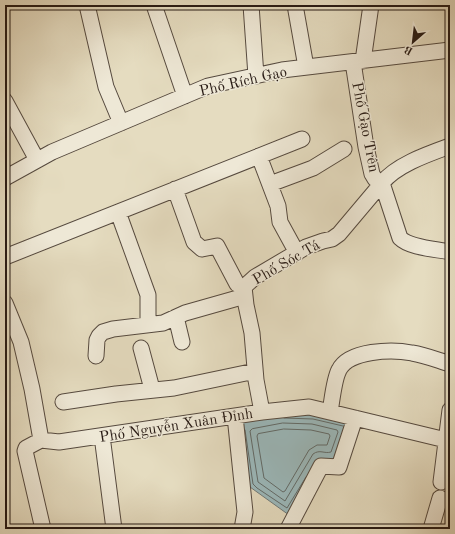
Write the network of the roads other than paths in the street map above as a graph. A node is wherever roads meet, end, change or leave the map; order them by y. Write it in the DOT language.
graph roads {
  1 [pos="87,5"];
  2 [pos="154,5"];
  3 [pos="251,5"];
  4 [pos="295,5"];
  5 [pos="371,5"];
  6 [pos="450,50"];
  7 [pos="358,61"];
  8 [pos="306,67"];
  9 [pos="256,76"];
  10 [pos="185,96"];
  11 [pos="5,101"];
  12 [pos="121,123"];
  13 [pos="302,139"];
  14 [pos="450,146"];
  15 [pos="344,149"];
  16 [pos="259,156"];
  17 [pos="37,160"];
  18 [pos="5,178"];
  19 [pos="382,183"];
  20 [pos="270,184"];
  21 [pos="174,189"];
  22 [pos="118,212"];
  23 [pos="450,252"];
  24 [pos="297,253"];
  25 [pos="5,256"];
  26 [pos="245,292"];
  27 [pos="5,303"];
  28 [pos="176,317"];
  29 [pos="148,325"];
  30 [pos="182,342"];
  31 [pos="141,348"];
  32 [pos="96,356"];
  33 [pos="450,364"];
  34 [pos="255,371"];
  35 [pos="152,389"];
  36 [pos="63,402"];
  37 [pos="450,410"];
  38 [pos="262,412"];
  39 [pos="330,412"];
  40 [pos="235,416"];
  41 [pos="355,418"];
  42 [pos="102,436"];
  43 [pos="41,440"];
  44 [pos="448,440"];
  45 [pos="441,482"];
  46 [pos="440,498"];
  47 [pos="42,529"];
  48 [pos="114,529"];
  49 [pos="242,529"];
  50 [pos="288,529"];
  51 [pos="431,529"];
  1 -- 12 [label="street"];
  2 -- 10 [label="street"];
  3 -- 9 [label="street"];
  4 -- 8 [label="street"];
  5 -- 7 [label="street, Phố Gạo Trên"];
  6 -- 7 [label="street, Phố Rích Gạo"];
  7 -- 8 [label="street, Phố Rích Gạo"];
  7 -- 19 [label="street, Phố Gạo Trên"];
  8 -- 9 [label="street, Phố Rích Gạo"];
  9 -- 10 [label="street, Phố Rích Gạo"];
  10 -- 12 [label="street, Phố Rích Gạo"];
  11 -- 17 [label="street"];
  12 -- 17 [label="street, Phố Rích Gạo"];
  13 -- 16 [label="street"];
  14 -- 19 [label="street, Phố Gạo Trên"];
  15 -- 20 [label="street"];
  16 -- 20 [label="street"];
  16 -- 21 [label="street"];
  17 -- 18 [label="street, Phố Rích Gạo"];
  19 -- 23 [label="street"];
  19 -- 24 [label="street, Phố Sóc Tá"];
  20 -- 24 [label="street"];
  21 -- 22 [label="street"];
  21 -- 26 [label="street"];
  22 -- 25 [label="street"];
  22 -- 29 [label="street"];
  24 -- 26 [label="street, Phố Sóc Tá"];
  26 -- 28 [label="street"];
  26 -- 34 [label="street, Phố Sóc Tá"];
  27 -- 43 [label="street"];
  28 -- 29 [label="street"];
  28 -- 30 [label="street"];
  29 -- 32 [label="street"];
  31 -- 35 [label="street"];
  33 -- 39 [label="street"];
  34 -- 35 [label="street"];
  34 -- 38 [label="street, Phố Sóc Tá"];
  35 -- 36 [label="street"];
  37 -- 44 [label="street"];
  38 -- 39 [label="street, Phố Nguyễn Xuân Đỉnh"];
  38 -- 40 [label="street, Phố Nguyễn Xuân Đỉnh"];
  39 -- 41 [label="street, Phố Nguyễn Xuân Đỉnh"];
  40 -- 42 [label="street, Phố Nguyễn Xuân Đỉnh"];
  40 -- 49 [label="street"];
  41 -- 44 [label="street, Phố Nguyễn Xuân Đỉnh"];
  41 -- 50 [label="street"];
  42 -- 43 [label="street, Phố Nguyễn Xuân Đỉnh"];
  42 -- 48 [label="street"];
  43 -- 47 [label="street"];
  44 -- 45 [label="street"];
  46 -- 51 [label="street"];
}
